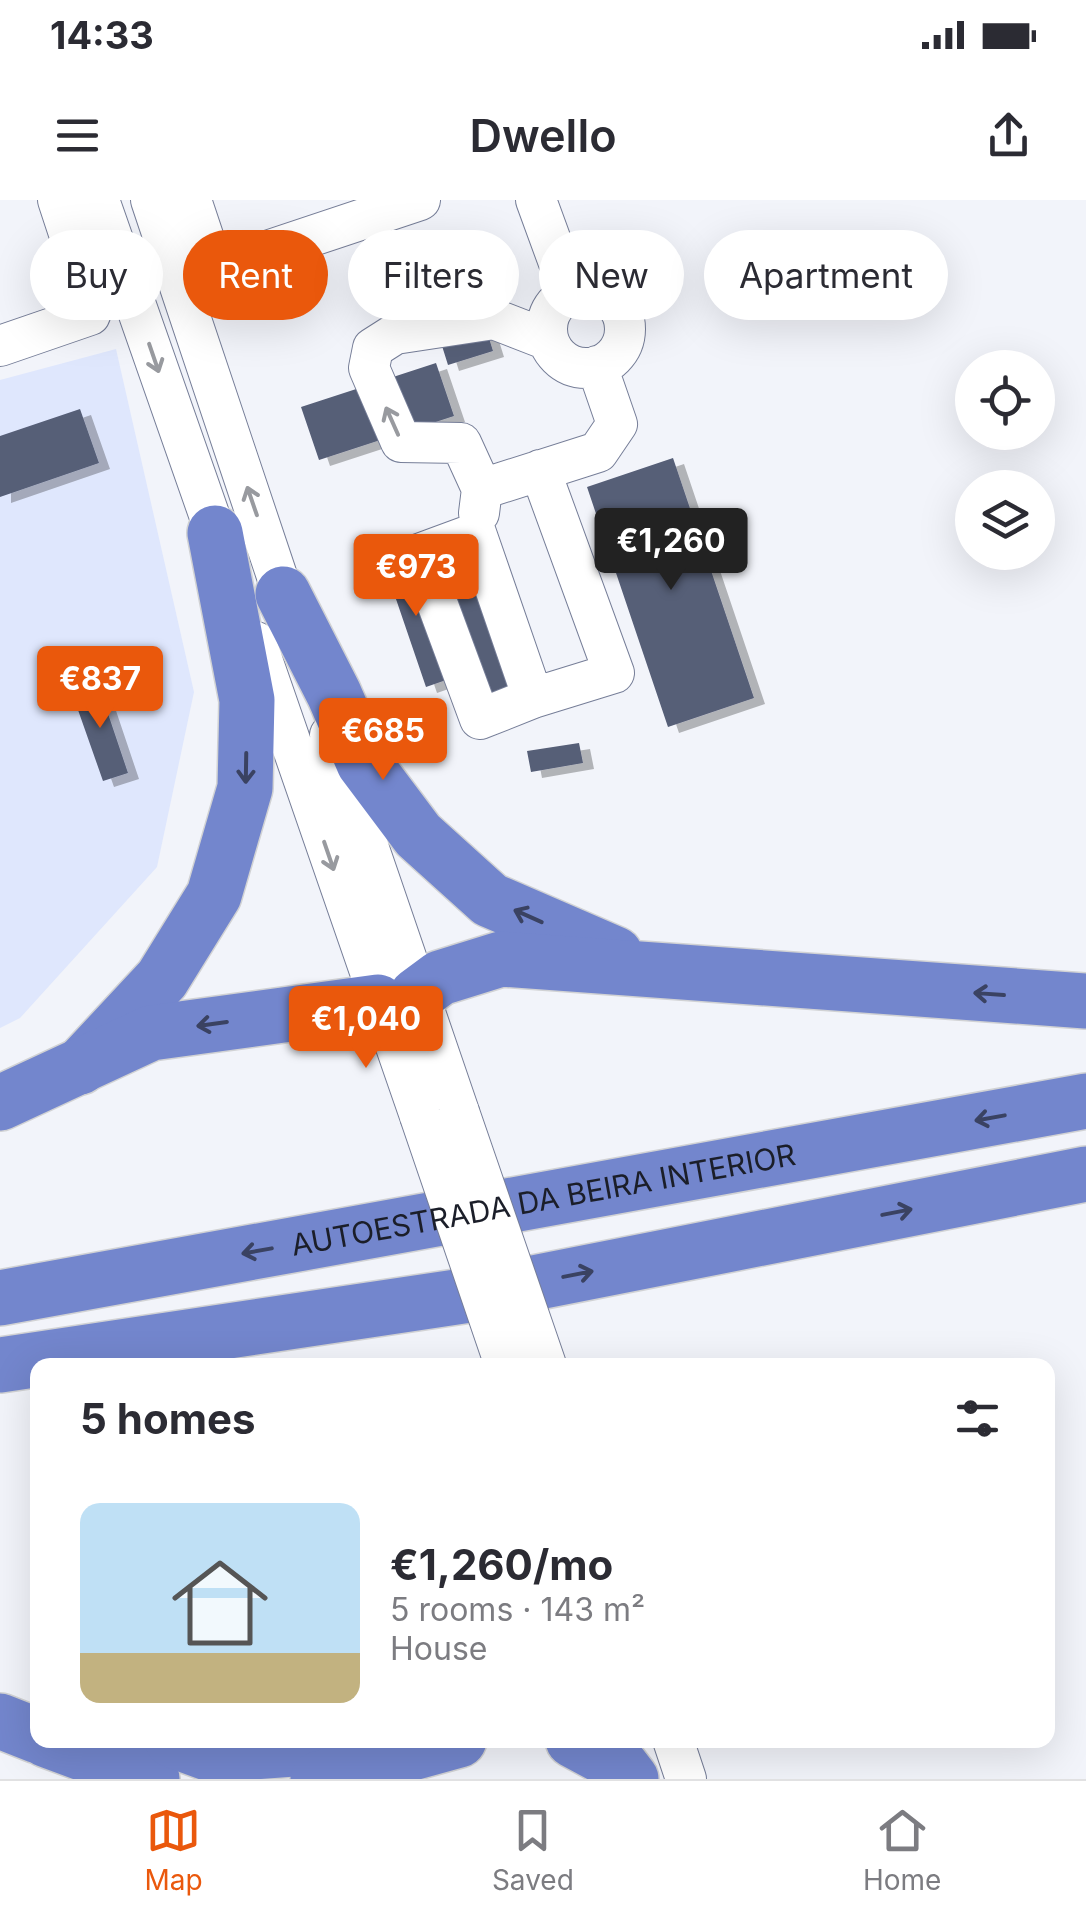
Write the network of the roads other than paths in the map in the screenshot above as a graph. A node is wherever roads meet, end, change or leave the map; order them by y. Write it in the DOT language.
graph roads {
  1 [pos="58,200"];
  2 [pos="99,200"];
  3 [pos="151,200"];
  4 [pos="191,200"];
  5 [pos="420,200"];
  6 [pos="536,200"];
  7 [pos="547,230"];
  8 [pos="549,320"];
  9 [pos="624,320"];
  10 [pos="548,340"];
  11 [pos="0,346"];
  12 [pos="597,366"];
  13 [pos="540,470"];
  14 [pos="482,488"];
  15 [pos="476,533"];
  16 [pos="215,534"];
  17 [pos="283,594"];
  18 [pos="533,698"];
  19 [pos="650,969"];
  20 [pos="397,998"];
  21 [pos="1086,1001"];
  22 [pos="80,1067"];
  23 [pos="1086,1101"];
  24 [pos="0,1103"];
  25 [pos="439,1114"];
  26 [pos="1086,1174"];
  27 [pos="0,1298"];
  28 [pos="378,1308"];
  29 [pos="46,1358"];
  30 [pos="207,1358"];
  31 [pos="503,1358"];
  32 [pos="543,1358"];
  33 [pos="30,1360"];
  34 [pos="0,1365"];
  35 [pos="0,1721"];
  36 [pos="30,1733"];
  37 [pos="69,1748"];
  38 [pos="194,1748"];
  39 [pos="307,1748"];
  40 [pos="430,1748"];
  41 [pos="588,1748"];
  42 [pos="637,1748"];
  43 [pos="676,1748"];
  44 [pos="152,1779"];
  45 [pos="318,1779"];
  46 [pos="631,1779"];
  47 [pos="648,1779"];
  48 [pos="686,1779"];
  1 -- 11 [label="street"];
  2 -- 16 [label="street, one-way"];
  17 -- 3 [label="street, one-way"];
  4 -- 5 [label="street"];
  6 -- 7 [label="street"];
  8 -- 10 [label="street"];
  9 -- 12 [label="street"];
  10 -- 12 [label="street"];
  14 -- 10 [label="street, one-way"];
  12 -- 13 [label="street"];
  13 -- 14 [label="street"];
  13 -- 18 [label="street"];
  14 -- 15 [label="street"];
  15 -- 18 [label="street"];
  15 -- 18 [label="street"];
  16 -- 20 [label="street, one-way"];
  16 -- 22 [label="highway, one-way"];
  19 -- 17 [label="highway, one-way"];
  17 -- 20 [label="street"];
  19 -- 20 [label="highway"];
  21 -- 19 [label="highway, one-way"];
  20 -- 22 [label="highway, one-way"];
  20 -- 25 [label="street"];
  22 -- 24 [label="highway"];
  23 -- 27 [label="highway, AUTOESTRADA DA BEIRA INTERIOR, one-way"];
  25 -- 31 [label="street, bridge"];
  25 -- 32 [label="street, bridge"];
  28 -- 26 [label="highway, one-way"];
  28 -- 29 [label="highway"];
  28 -- 30 [label="highway"];
  33 -- 34 [label="highway"];
  35 -- 36 [label="highway"];
  37 -- 44 [label="highway"];
  38 -- 39 [label="highway"];
  40 -- 45 [label="highway"];
  41 -- 46 [label="highway"];
  42 -- 47 [label="street"];
  43 -- 48 [label="street"];
}
